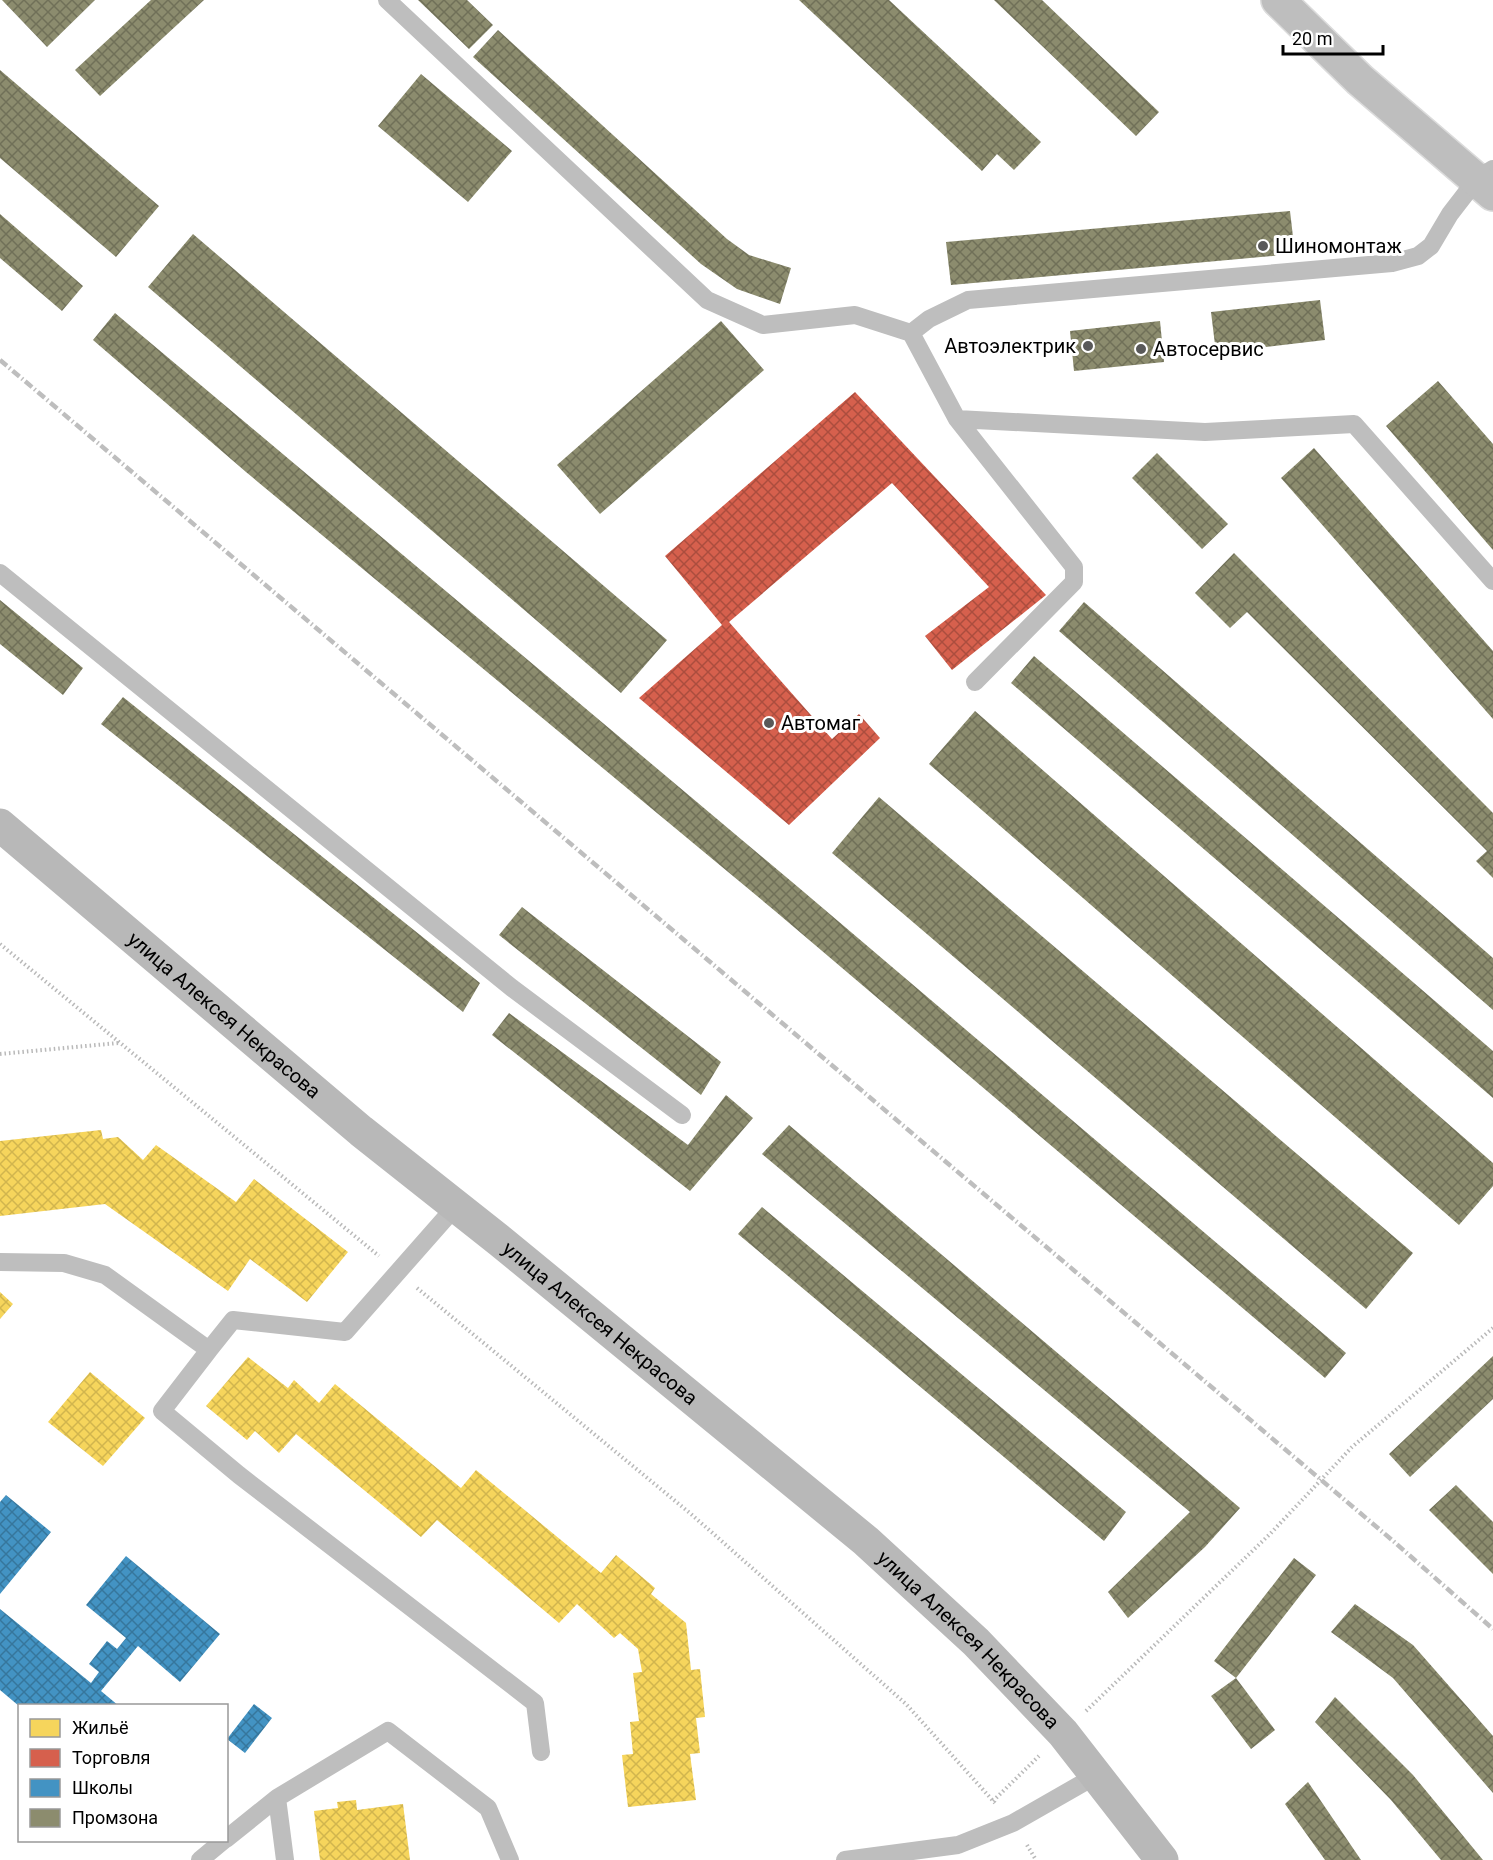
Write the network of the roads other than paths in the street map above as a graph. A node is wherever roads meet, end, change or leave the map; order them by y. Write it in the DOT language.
graph roads {
  1 [pos="387,0"];
  2 [pos="1278,0"];
  3 [pos="1488,181"];
  4 [pos="911,333"];
  5 [pos="957,419"];
  6 [pos="0,573"];
  7 [pos="1493,581"];
  8 [pos="975,682"];
  9 [pos="0,825"];
  10 [pos="682,1115"];
  11 [pos="456,1206"];
  12 [pos="0,1262"];
  13 [pos="209,1350"];
  14 [pos="541,1752"];
  15 [pos="1096,1775"];
  16 [pos="277,1798"];
  17 [pos="228,1838"];
  18 [pos="222,1842"];
  19 [pos="200,1860"];
  20 [pos="285,1860"];
  21 [pos="510,1860"];
  22 [pos="845,1860"];
  23 [pos="1162,1860"];
  1 -- 4 [label="lane"];
  2 -- 3 [label="main road"];
  3 -- 4 [label="lane"];
  4 -- 5 [label="lane"];
  5 -- 7 [label="lane"];
  5 -- 8 [label="lane"];
  6 -- 10 [label="lane"];
  9 -- 11 [label="street, улица Алексея Некрасова"];
  11 -- 13 [label="lane"];
  11 -- 15 [label="street, улица Алексея Некрасова"];
  12 -- 13 [label="lane"];
  13 -- 14 [label="lane"];
  15 -- 22 [label="lane"];
  15 -- 23 [label="street, улица Алексея Некрасова"];
  16 -- 17 [label="lane"];
  16 -- 20 [label="lane"];
  16 -- 21 [label="lane"];
  18 -- 19 [label="lane"];
}
